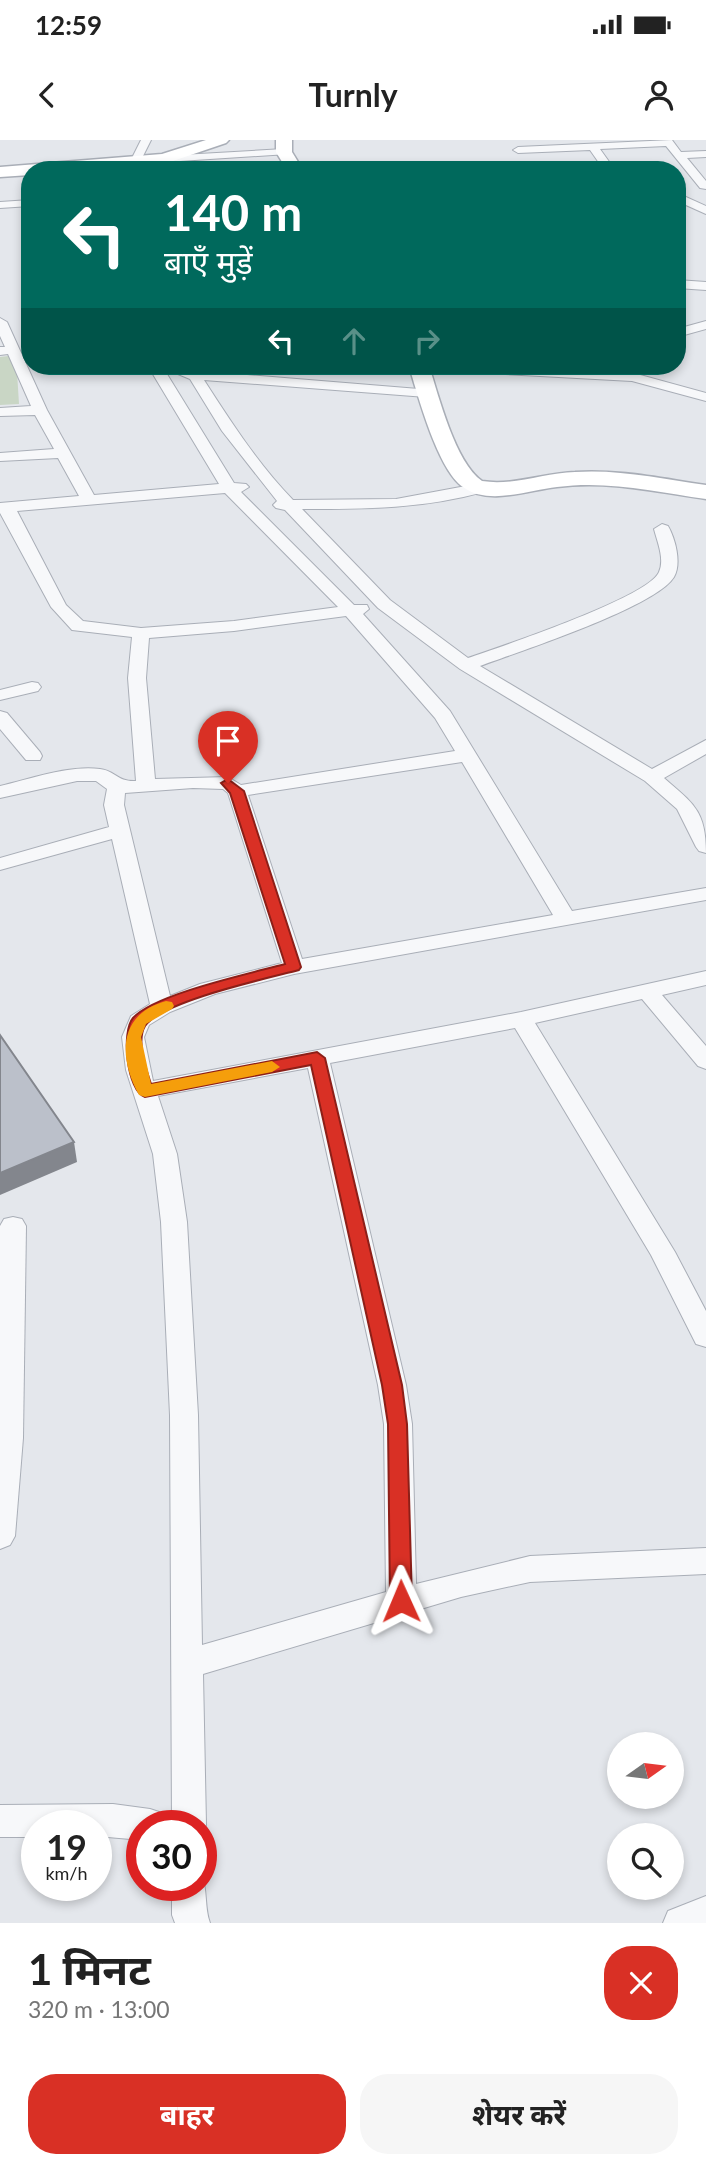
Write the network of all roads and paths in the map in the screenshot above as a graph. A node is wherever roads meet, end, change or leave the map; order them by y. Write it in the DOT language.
graph roads {
  1 [pos="146,140"];
  2 [pos="221,140"];
  3 [pos="667,141"];
  4 [pos="284,146"];
  5 [pos="593,146"];
  6 [pos="518,150"];
  7 [pos="706,154"];
  8 [pos="678,155"];
  9 [pos="207,157"];
  10 [pos="164,159"];
  11 [pos="136,161"];
  12 [pos="145,161"];
  13 [pos="209,161"];
  14 [pos="604,161"];
  15 [pos="683,161"];
  16 [pos="686,164"];
  17 [pos="21,171"];
  18 [pos="0,172"];
  19 [pos="705,186"];
  20 [pos="686,190"];
  21 [pos="686,201"];
  22 [pos="21,204"];
  23 [pos="0,205"];
  24 [pos="706,211"];
  25 [pos="686,285"];
  26 [pos="706,286"];
  27 [pos="0,322"];
  28 [pos="7,350"];
  29 [pos="161,375"];
  30 [pos="194,375"];
  31 [pos="242,375"];
  32 [pos="421,375"];
  33 [pos="604,375"];
  34 [pos="426,393"];
  35 [pos="706,397"];
  36 [pos="40,410"];
  37 [pos="0,412"];
  38 [pos="63,453"];
  39 [pos="0,457"];
  40 [pos="270,485"];
  41 [pos="229,488"];
  42 [pos="482,488"];
  43 [pos="706,492"];
  44 [pos="88,499"];
  45 [pos="288,504"];
  46 [pos="4,508"];
  47 [pos="248,508"];
  48 [pos="662,529"];
  49 [pos="384,604"];
  50 [pos="351,611"];
  51 [pos="141,633"];
  52 [pos="466,665"];
  53 [pos="32,687"];
  54 [pos="0,695"];
  55 [pos="0,717"];
  56 [pos="706,746"];
  57 [pos="467,755"];
  58 [pos="33,756"];
  59 [pos="652,777"];
  60 [pos="146,784"];
  61 [pos="119,788"];
  62 [pos="237,791"];
  63 [pos="0,792"];
  64 [pos="120,830"];
  65 [pos="706,847"];
  66 [pos="0,864"];
  67 [pos="706,894"];
  68 [pos="565,917"];
  69 [pos="294,967"];
  70 [pos="706,978"];
  71 [pos="647,991"];
  72 [pos="162,1007"];
  73 [pos="521,1018"];
  74 [pos="317,1058"];
  75 [pos="706,1062"];
  76 [pos="145,1091"];
  77 [pos="13,1226"];
  78 [pos="706,1337"];
  79 [pos="0,1536"];
  80 [pos="706,1561"];
  81 [pos="401,1601"];
  82 [pos="187,1664"];
  83 [pos="189,1810"];
  84 [pos="0,1821"];
  85 [pos="126,1821"];
  86 [pos="189,1901"];
  87 [pos="706,1913"];
  88 [pos="193,1923"];
  89 [pos="680,1923"];
  1 -- 11 [label="street"];
  2 -- 10 [label="street"];
  3 -- 5 [label="street"];
  3 -- 8 [label="street"];
  4 -- 9 [label="street"];
  5 -- 6 [label="street"];
  5 -- 14 [label="street"];
  7 -- 8 [label="street"];
  8 -- 15 [label="street"];
  9 -- 10 [label="street"];
  9 -- 13 [label="street"];
  10 -- 12 [label="street"];
  16 -- 19 [label="street"];
  17 -- 18 [label="street"];
  19 -- 20 [label="street"];
  21 -- 24 [label="street"];
  22 -- 23 [label="street"];
  25 -- 26 [label="street"];
  27 -- 28 [label="street"];
  28 -- 36 [label="street"];
  29 -- 41 [label="street"];
  30 -- 40 [label="street"];
  31 -- 34 [label="street"];
  32 -- 34 [label="street"];
  33 -- 35 [label="street"];
  34 -- 42 [label="street"];
  36 -- 37 [label="street"];
  36 -- 38 [label="street"];
  38 -- 39 [label="street"];
  38 -- 44 [label="street"];
  40 -- 41 [label="street"];
  40 -- 45 [label="street"];
  41 -- 44 [label="street"];
  41 -- 47 [label="street"];
  42 -- 43 [label="street"];
  42 -- 45 [label="street"];
  44 -- 46 [label="street"];
  45 -- 47 [label="street"];
  45 -- 49 [label="street"];
  46 -- 51 [label="street"];
  47 -- 50 [label="street"];
  48 -- 52 [label="street"];
  49 -- 50 [label="street"];
  49 -- 52 [label="street"];
  50 -- 51 [label="street"];
  50 -- 57 [label="street"];
  51 -- 60 [label="street"];
  52 -- 59 [label="street"];
  53 -- 54 [label="street"];
  55 -- 58 [label="street"];
  56 -- 59 [label="street"];
  57 -- 62 [label="street"];
  57 -- 68 [label="street"];
  59 -- 65 [label="street"];
  60 -- 61 [label="street"];
  60 -- 62 [label="street"];
  61 -- 63 [label="street"];
  61 -- 64 [label="street"];
  62 -- 69 [label="street"];
  64 -- 66 [label="street"];
  64 -- 72 [label="street"];
  67 -- 68 [label="street"];
  68 -- 69 [label="street"];
  69 -- 72 [label="street"];
  70 -- 71 [label="street"];
  71 -- 73 [label="street"];
  71 -- 75 [label="street"];
  72 -- 76 [label="street"];
  73 -- 74 [label="street"];
  73 -- 78 [label="street"];
  74 -- 76 [label="street"];
  74 -- 81 [label="street"];
  76 -- 82 [label="street"];
  77 -- 79 [label="street"];
  80 -- 81 [label="street"];
  81 -- 82 [label="street"];
  82 -- 83 [label="street"];
  84 -- 85 [label="street"];
  86 -- 88 [label="street"];
  87 -- 89 [label="street"];
}
